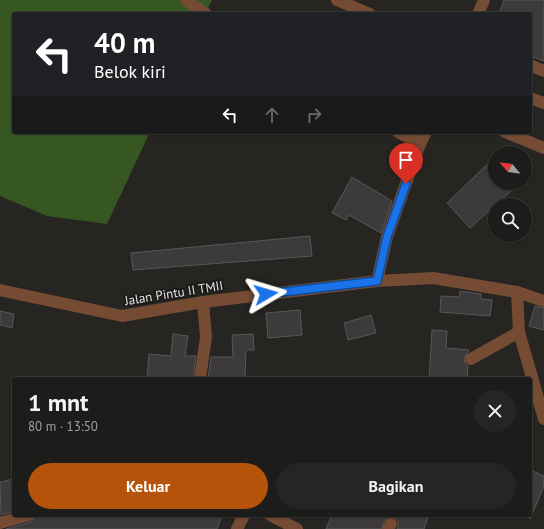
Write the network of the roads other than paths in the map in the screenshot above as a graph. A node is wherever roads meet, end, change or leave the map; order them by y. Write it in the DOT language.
graph roads {
  1 [pos="186,0"];
  2 [pos="338,0"];
  3 [pos="484,0"];
  4 [pos="203,12"];
  5 [pos="365,12"];
  6 [pos="479,12"];
  7 [pos="532,66"];
  8 [pos="544,71"];
  9 [pos="532,99"];
  10 [pos="544,103"];
  11 [pos="402,134"];
  12 [pos="425,134"];
  13 [pos="510,134"];
  14 [pos="420,144"];
  15 [pos="544,148"];
  16 [pos="377,281"];
  17 [pos="0,290"];
  18 [pos="517,292"];
  19 [pos="203,302"];
  20 [pos="544,302"];
  21 [pos="519,332"];
  22 [pos="471,359"];
  23 [pos="200,377"];
  24 [pos="532,377"];
  25 [pos="532,377"];
  26 [pos="544,419"];
  27 [pos="22,517"];
  28 [pos="243,517"];
  29 [pos="274,517"];
  30 [pos="0,523"];
  31 [pos="237,529"];
  32 [pos="298,529"];
  1 -- 4 [label="street"];
  2 -- 5 [label="street"];
  3 -- 6 [label="street"];
  7 -- 8 [label="street"];
  9 -- 10 [label="street"];
  11 -- 14 [label="street"];
  12 -- 14 [label="street"];
  13 -- 15 [label="street"];
  14 -- 16 [label="street"];
  16 -- 18 [label="street, Jalan Pintu II TMII"];
  16 -- 19 [label="street, Jalan Pintu II TMII"];
  17 -- 19 [label="street, Jalan Pintu II TMII"];
  18 -- 20 [label="street, Jalan Pintu II TMII"];
  18 -- 21 [label="street"];
  19 -- 23 [label="street"];
  21 -- 22 [label="street"];
  21 -- 25 [label="street"];
  24 -- 26 [label="street"];
  27 -- 30 [label="street"];
  28 -- 31 [label="street"];
  29 -- 32 [label="street"];
}
